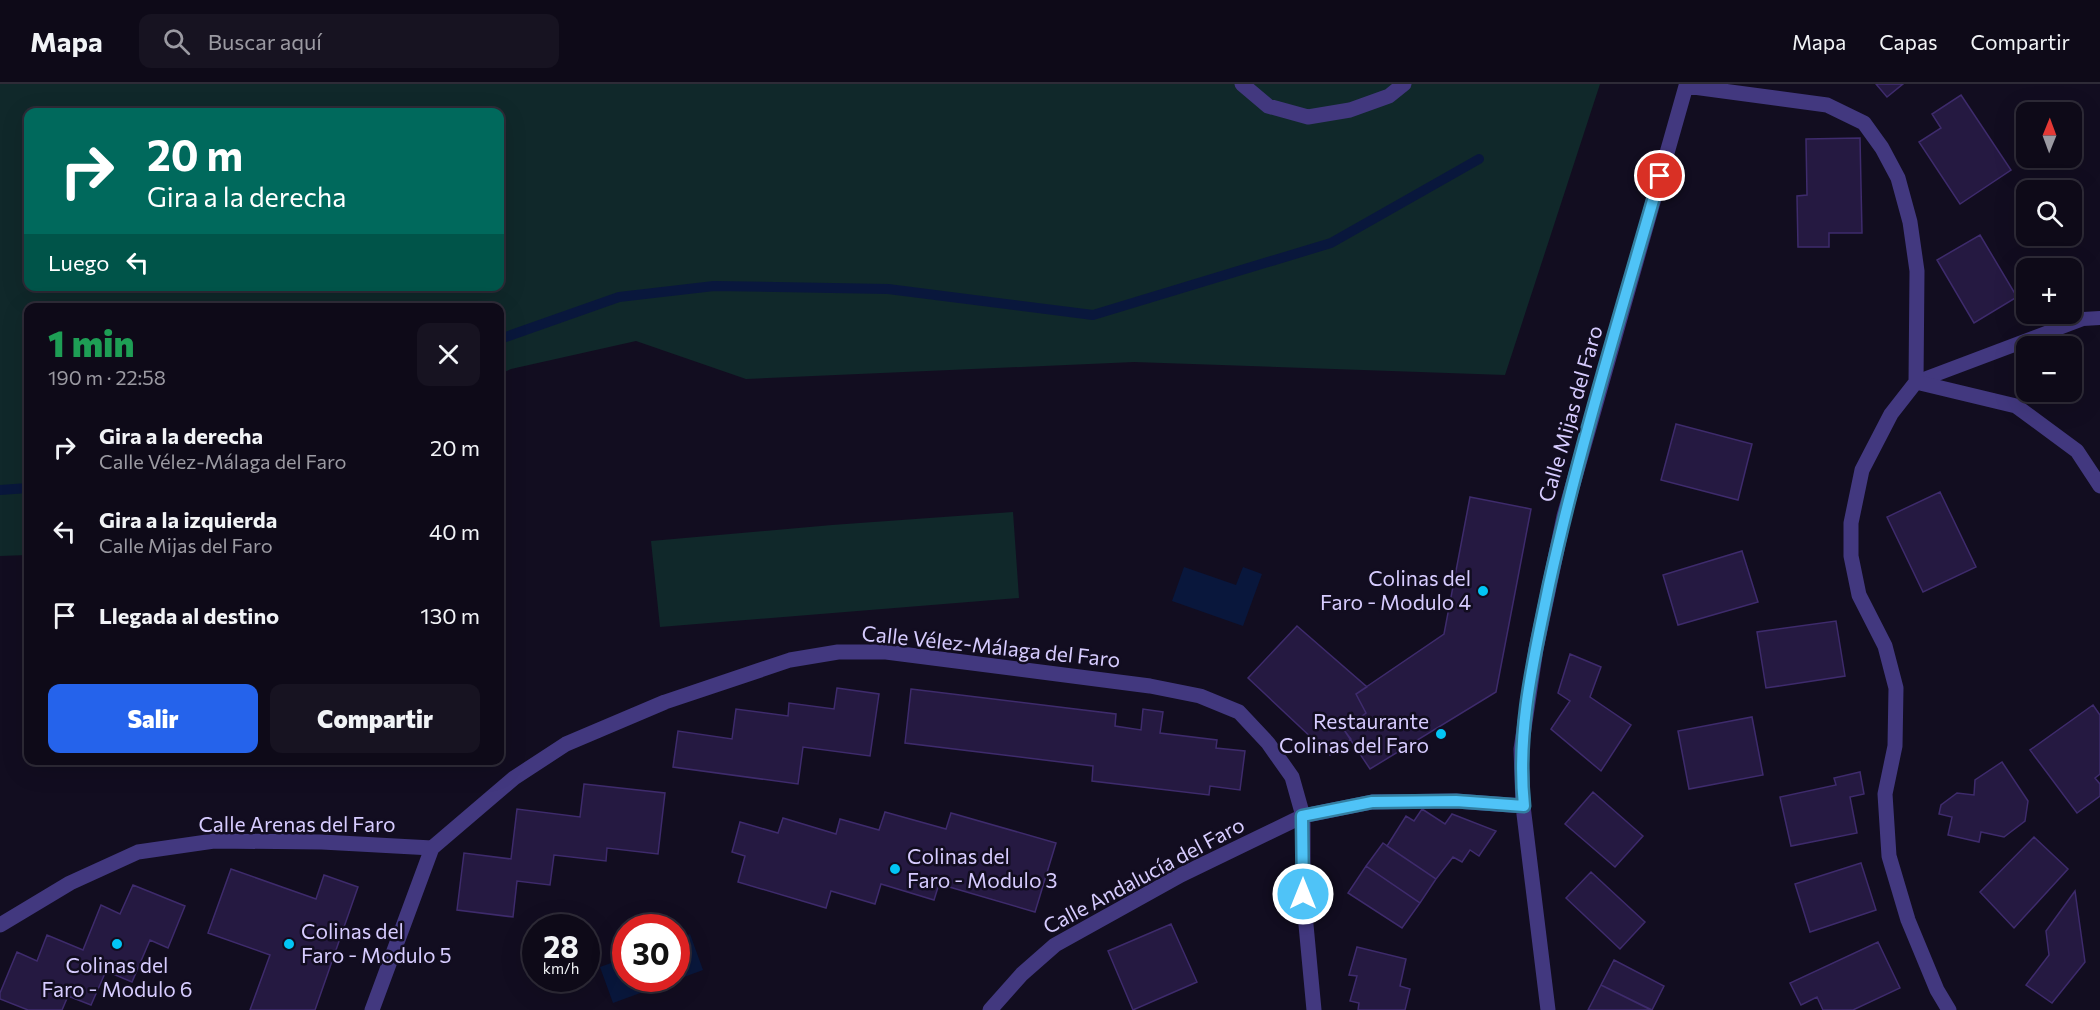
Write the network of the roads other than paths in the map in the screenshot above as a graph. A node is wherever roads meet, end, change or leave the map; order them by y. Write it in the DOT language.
graph roads {
  1 [pos="1242,84"];
  2 [pos="1404,84"];
  3 [pos="1685,85"];
  4 [pos="2100,318"];
  5 [pos="1916,382"];
  6 [pos="2100,486"];
  7 [pos="1524,806"];
  8 [pos="1302,816"];
  9 [pos="432,848"];
  10 [pos="0,925"];
  11 [pos="372,1010"];
  12 [pos="990,1010"];
  13 [pos="1314,1010"];
  14 [pos="1548,1010"];
  15 [pos="1949,1010"];
  1 -- 2 [label="street"];
  3 -- 5 [label="street"];
  3 -- 7 [label="street, Calle Mijas del Faro"];
  4 -- 5 [label="lane"];
  5 -- 6 [label="street"];
  5 -- 15 [label="street"];
  7 -- 8 [label="street"];
  7 -- 14 [label="street, Calle Mijas del Faro"];
  8 -- 9 [label="street, Calle Vélez-Málaga del Faro"];
  8 -- 12 [label="street, Calle Andalucía del Faro"];
  8 -- 13 [label="street, Calle Vélez-Málaga del Faro"];
  9 -- 10 [label="street, Calle Arenas del Faro"];
  9 -- 11 [label="street, Calle Vélez-Málaga del Faro"];
}
